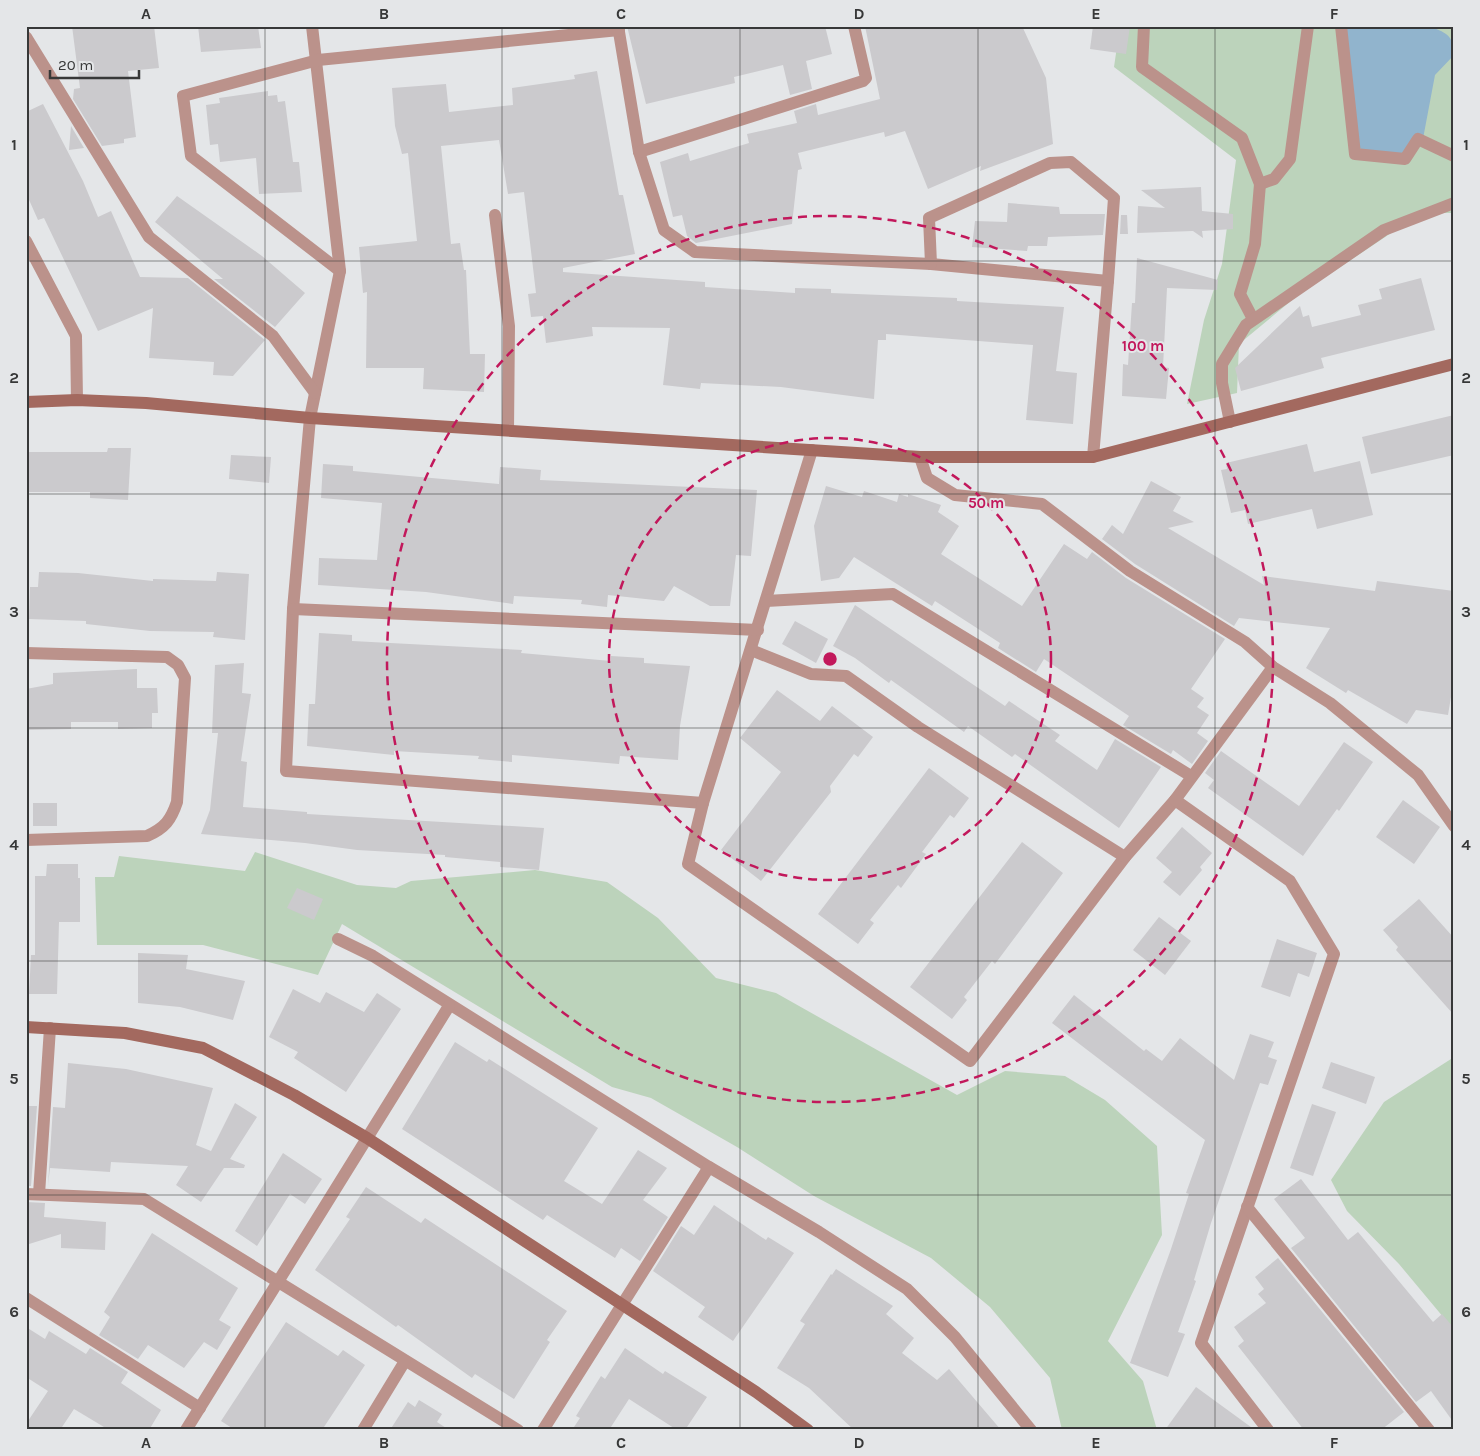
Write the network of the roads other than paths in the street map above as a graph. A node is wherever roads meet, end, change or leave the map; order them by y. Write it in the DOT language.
graph roads {
  1 [pos="312,26"];
  2 [pos="854,26"];
  3 [pos="1144,26"];
  4 [pos="1308,26"];
  5 [pos="1341,26"];
  6 [pos="618,28"];
  7 [pos="26,37"];
  8 [pos="318,60"];
  9 [pos="639,152"];
  10 [pos="1454,156"];
  11 [pos="1260,184"];
  12 [pos="1454,203"];
  13 [pos="495,215"];
  14 [pos="26,241"];
  15 [pos="930,264"];
  16 [pos="340,271"];
  17 [pos="1108,281"];
  18 [pos="1253,320"];
  19 [pos="1454,364"];
  20 [pos="315,393"];
  21 [pos="77,400"];
  22 [pos="26,402"];
  23 [pos="310,418"];
  24 [pos="1230,422"];
  25 [pos="508,430"];
  26 [pos="812,450"];
  27 [pos="920,457"];
  28 [pos="1094,457"];
  29 [pos="766,601"];
  30 [pos="293,609"];
  31 [pos="758,630"];
  32 [pos="751,650"];
  33 [pos="26,653"];
  34 [pos="1273,667"];
  35 [pos="1191,776"];
  36 [pos="1175,800"];
  37 [pos="703,803"];
  38 [pos="1454,826"];
  39 [pos="26,840"];
  40 [pos="1125,857"];
  41 [pos="338,939"];
  42 [pos="450,1006"];
  43 [pos="26,1027"];
  44 [pos="50,1028"];
  45 [pos="367,1138"];
  46 [pos="709,1167"];
  47 [pos="26,1194"];
  48 [pos="39,1194"];
  49 [pos="1247,1207"];
  50 [pos="277,1283"];
  51 [pos="26,1298"];
  52 [pos="622,1304"];
  53 [pos="405,1361"];
  54 [pos="200,1408"];
  55 [pos="186,1430"];
  56 [pos="363,1430"];
  57 [pos="518,1430"];
  58 [pos="543,1430"];
  59 [pos="808,1430"];
  60 [pos="1031,1430"];
  61 [pos="1268,1430"];
  62 [pos="1429,1430"];
  1 -- 8 [label="street"];
  2 -- 9 [label="street"];
  3 -- 11 [label="street"];
  4 -- 11 [label="street"];
  5 -- 10 [label="street"];
  6 -- 8 [label="street"];
  6 -- 9 [label="street"];
  7 -- 20 [label="street"];
  8 -- 16 [label="street"];
  8 -- 16 [label="street"];
  9 -- 15 [label="street"];
  11 -- 18 [label="street"];
  12 -- 18 [label="street"];
  13 -- 25 [label="street"];
  14 -- 21 [label="street"];
  15 -- 17 [label="street"];
  15 -- 17 [label="street"];
  16 -- 20 [label="street"];
  17 -- 28 [label="street"];
  18 -- 24 [label="street"];
  19 -- 24 [label="street"];
  20 -- 23 [label="street"];
  21 -- 22 [label="street"];
  21 -- 23 [label="street"];
  23 -- 25 [label="street"];
  23 -- 30 [label="street"];
  24 -- 28 [label="street"];
  25 -- 26 [label="street"];
  26 -- 27 [label="street"];
  26 -- 29 [label="street"];
  27 -- 28 [label="street"];
  27 -- 34 [label="street"];
  29 -- 31 [label="street"];
  29 -- 35 [label="street"];
  30 -- 31 [label="street"];
  30 -- 37 [label="street"];
  31 -- 32 [label="street"];
  32 -- 37 [label="street"];
  32 -- 40 [label="street"];
  33 -- 39 [label="street"];
  34 -- 35 [label="street"];
  34 -- 38 [label="street"];
  35 -- 36 [label="street"];
  36 -- 40 [label="street"];
  36 -- 49 [label="street"];
  37 -- 40 [label="street"];
  41 -- 42 [label="street"];
  42 -- 45 [label="street"];
  42 -- 46 [label="street"];
  43 -- 44 [label="street"];
  44 -- 45 [label="street"];
  44 -- 48 [label="street"];
  45 -- 50 [label="street"];
  45 -- 52 [label="street"];
  46 -- 52 [label="street"];
  46 -- 60 [label="street"];
  47 -- 48 [label="street"];
  48 -- 50 [label="street"];
  49 -- 61 [label="street"];
  49 -- 62 [label="street"];
  50 -- 53 [label="street"];
  50 -- 54 [label="street"];
  51 -- 54 [label="street"];
  52 -- 58 [label="street"];
  52 -- 59 [label="street"];
  53 -- 56 [label="street"];
  53 -- 57 [label="street"];
  54 -- 55 [label="street"];
}
